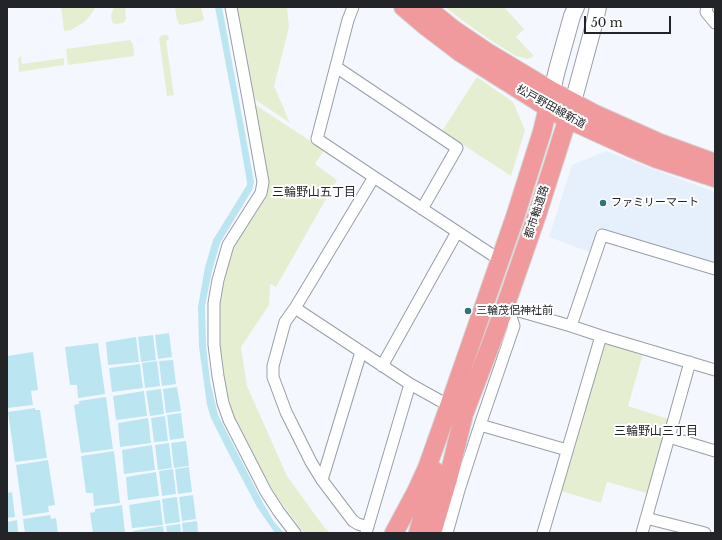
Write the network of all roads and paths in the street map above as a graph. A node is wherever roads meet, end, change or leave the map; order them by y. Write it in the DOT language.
graph roads {
  1 [pos="231,7"];
  2 [pos="353,7"];
  3 [pos="403,7"];
  4 [pos="426,7"];
  5 [pos="576,7"];
  6 [pos="598,7"];
  7 [pos="707,7"];
  8 [pos="715,23"];
  9 [pos="336,67"];
  10 [pos="550,100"];
  11 [pos="573,102"];
  12 [pos="567,119"];
  13 [pos="715,163"];
  14 [pos="374,177"];
  15 [pos="715,178"];
  16 [pos="422,209"];
  17 [pos="457,232"];
  18 [pos="500,260"];
  19 [pos="715,269"];
  20 [pos="295,308"];
  21 [pos="508,312"];
  22 [pos="571,326"];
  23 [pos="601,336"];
  24 [pos="361,352"];
  25 [pos="690,362"];
  26 [pos="382,366"];
  27 [pos="715,370"];
  28 [pos="410,384"];
  29 [pos="457,410"];
  30 [pos="480,425"];
  31 [pos="669,437"];
  32 [pos="567,450"];
  33 [pos="715,451"];
  34 [pos="322,480"];
  35 [pos="646,518"];
  36 [pos="367,530"];
  37 [pos="295,533"];
  38 [pos="394,533"];
  39 [pos="418,533"];
  40 [pos="432,533"];
  41 [pos="447,533"];
  42 [pos="543,533"];
  43 [pos="642,533"];
  44 [pos="705,533"];
  1 -- 37 [label="street"];
  2 -- 9 [label="street"];
  3 -- 10 [label="main road, 松戸野田線新道"];
  4 -- 10 [label="main road, 松戸野田線新道"];
  5 -- 10 [label="street"];
  6 -- 11 [label="street, 都市軸道路"];
  7 -- 8 [label="street"];
  9 -- 14 [label="street"];
  9 -- 16 [label="street"];
  10 -- 11 [label="main road, 松戸野田線新道"];
  10 -- 12 [label="main road, 松戸野田線新道"];
  10 -- 18 [label="main road, 都市軸道路"];
  11 -- 12 [label="main road, 都市軸道路"];
  11 -- 13 [label="main road, 松戸野田線新道"];
  12 -- 15 [label="main road, 松戸野田線新道"];
  12 -- 21 [label="main road, 都市軸道路"];
  14 -- 16 [label="street"];
  14 -- 20 [label="street"];
  16 -- 17 [label="street"];
  17 -- 18 [label="street"];
  17 -- 26 [label="street"];
  18 -- 29 [label="main road, 都市軸道路"];
  19 -- 22 [label="street"];
  20 -- 24 [label="street"];
  20 -- 34 [label="street"];
  21 -- 22 [label="street"];
  21 -- 29 [label="main road, 都市軸道路"];
  21 -- 30 [label="street"];
  22 -- 23 [label="street"];
  23 -- 25 [label="street"];
  23 -- 32 [label="street"];
  24 -- 26 [label="street"];
  24 -- 34 [label="street"];
  25 -- 27 [label="street"];
  25 -- 31 [label="street"];
  26 -- 28 [label="street"];
  28 -- 29 [label="street"];
  28 -- 36 [label="street"];
  29 -- 38 [label="main road"];
  29 -- 39 [label="main road"];
  29 -- 40 [label="main road"];
  30 -- 32 [label="street"];
  30 -- 41 [label="street"];
  31 -- 33 [label="street"];
  31 -- 35 [label="street"];
  32 -- 42 [label="street"];
  34 -- 36 [label="street"];
  35 -- 43 [label="street"];
  35 -- 44 [label="street"];
}
